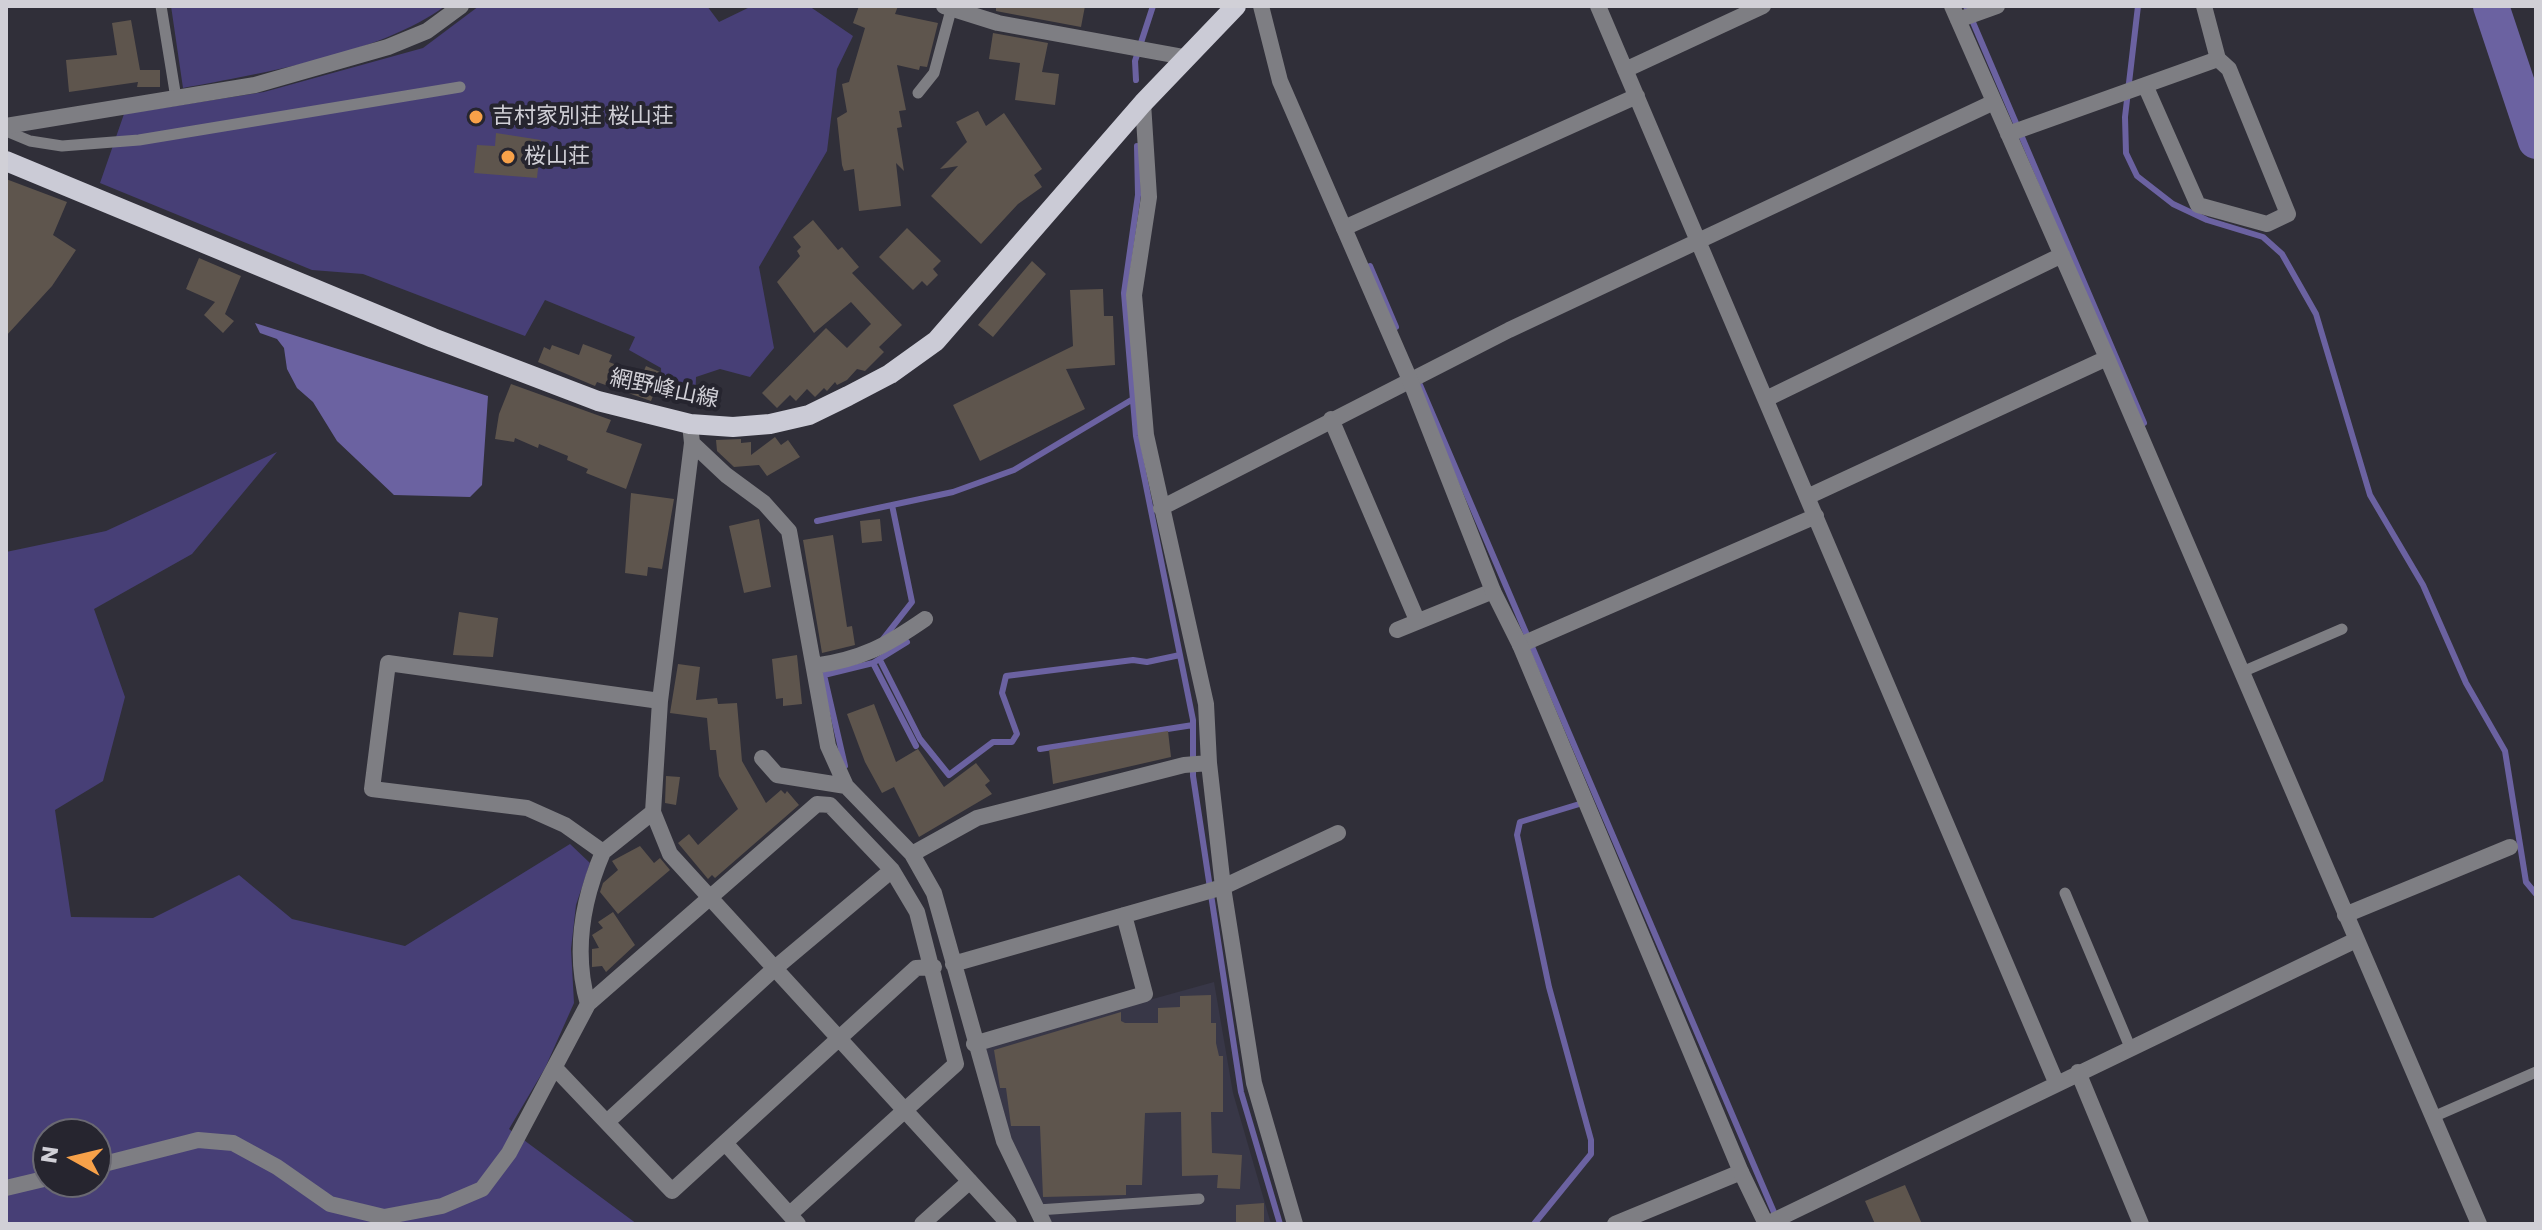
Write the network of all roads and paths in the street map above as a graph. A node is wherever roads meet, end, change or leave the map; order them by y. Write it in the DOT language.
graph roads {
  1 [pos="161,6"];
  2 [pos="461,6"];
  3 [pos="1236,6"];
  4 [pos="1261,6"];
  5 [pos="1598,6"];
  6 [pos="1763,6"];
  7 [pos="1997,6"];
  8 [pos="2204,6"];
  9 [pos="947,8"];
  10 [pos="1955,13"];
  11 [pos="1184,57"];
  12 [pos="2218,59"];
  13 [pos="1625,70"];
  14 [pos="2145,85"];
  15 [pos="460,87"];
  16 [pos="918,93"];
  17 [pos="1637,96"];
  18 [pos="176,98"];
  19 [pos="1994,102"];
  20 [pos="1143,103"];
  21 [pos="6,129"];
  22 [pos="2008,134"];
  23 [pos="6,161"];
  24 [pos="1344,228"];
  25 [pos="1701,241"];
  26 [pos="2062,255"];
  27 [pos="2107,358"];
  28 [pos="1410,380"];
  29 [pos="1766,399"];
  30 [pos="1331,419"];
  31 [pos="691,434"];
  32 [pos="1807,497"];
  33 [pos="1161,508"];
  34 [pos="1816,516"];
  35 [pos="1493,591"];
  36 [pos="925,619"];
  37 [pos="1417,620"];
  38 [pos="2342,629"];
  39 [pos="1397,630"];
  40 [pos="1520,645"];
  41 [pos="814,666"];
  42 [pos="2242,672"];
  43 [pos="660,701"];
  44 [pos="762,758"];
  45 [pos="1209,763"];
  46 [pos="846,786"];
  47 [pos="653,812"];
  48 [pos="1338,833"];
  49 [pos="2510,847"];
  50 [pos="603,852"];
  51 [pos="912,854"];
  52 [pos="892,870"];
  53 [pos="1223,887"];
  54 [pos="2065,893"];
  55 [pos="709,899"];
  56 [pos="1124,915"];
  57 [pos="2345,915"];
  58 [pos="2356,940"];
  59 [pos="953,964"];
  60 [pos="934,967"];
  61 [pos="774,969"];
  62 [pos="588,1004"];
  63 [pos="839,1039"];
  64 [pos="974,1044"];
  65 [pos="2130,1047"];
  66 [pos="555,1068"];
  67 [pos="2078,1072"];
  68 [pos="2536,1072"];
  69 [pos="2056,1082"];
  70 [pos="906,1111"];
  71 [pos="2433,1117"];
  72 [pos="607,1122"];
  73 [pos="726,1144"];
  74 [pos="112,1162"];
  75 [pos="1741,1172"];
  76 [pos="970,1181"];
  77 [pos="32,1182"];
  78 [pos="6,1188"];
  79 [pos="1199,1199"];
  80 [pos="1041,1217"];
  81 [pos="794,1219"];
  82 [pos="922,1224"];
  83 [pos="1009,1224"];
  84 [pos="1295,1224"];
  85 [pos="1615,1224"];
  86 [pos="1767,1224"];
  87 [pos="2141,1224"];
  88 [pos="2479,1224"];
  1 -- 18 [label="lane"];
  2 -- 18 [label="street"];
  3 -- 11 [label="main road, 網野峰山線"];
  4 -- 24 [label="street"];
  5 -- 13 [label="street"];
  6 -- 13 [label="street"];
  7 -- 10 [label="street"];
  8 -- 12 [label="street"];
  9 -- 11 [label="street"];
  9 -- 16 [label="lane"];
  10 -- 19 [label="street"];
  11 -- 20 [label="main road, 網野峰山線"];
  12 -- 14 [label="street"];
  12 -- 14 [label="street"];
  13 -- 17 [label="street"];
  14 -- 22 [label="street"];
  15 -- 21 [label="lane"];
  17 -- 24 [label="street"];
  17 -- 25 [label="street"];
  18 -- 21 [label="street"];
  19 -- 22 [label="street"];
  19 -- 25 [label="street"];
  20 -- 31 [label="main road, 網野峰山線"];
  20 -- 33 [label="street"];
  22 -- 26 [label="street"];
  23 -- 31 [label="main road, 網野峰山線"];
  24 -- 28 [label="street"];
  25 -- 28 [label="street"];
  25 -- 29 [label="street"];
  26 -- 27 [label="street"];
  26 -- 29 [label="street"];
  27 -- 32 [label="street"];
  27 -- 42 [label="street"];
  28 -- 30 [label="street"];
  28 -- 35 [label="street"];
  29 -- 32 [label="street"];
  30 -- 33 [label="street"];
  30 -- 37 [label="street"];
  31 -- 41 [label="street"];
  31 -- 43 [label="street"];
  32 -- 34 [label="street"];
  33 -- 45 [label="street"];
  34 -- 40 [label="street"];
  34 -- 69 [label="street"];
  35 -- 37 [label="street"];
  35 -- 40 [label="street"];
  36 -- 41 [label="street"];
  37 -- 39 [label="street"];
  38 -- 42 [label="lane"];
  40 -- 75 [label="street"];
  41 -- 46 [label="street"];
  42 -- 57 [label="street"];
  43 -- 47 [label="street"];
  43 -- 50 [label="street"];
  44 -- 46 [label="street"];
  45 -- 51 [label="street"];
  45 -- 53 [label="street"];
  46 -- 51 [label="street"];
  47 -- 50 [label="street"];
  47 -- 55 [label="street"];
  48 -- 53 [label="street"];
  49 -- 57 [label="street"];
  50 -- 62 [label="street"];
  51 -- 59 [label="street"];
  52 -- 55 [label="street"];
  52 -- 60 [label="street"];
  52 -- 61 [label="street"];
  53 -- 56 [label="street"];
  53 -- 84 [label="street"];
  54 -- 65 [label="lane"];
  55 -- 61 [label="street"];
  55 -- 62 [label="street"];
  56 -- 59 [label="street"];
  56 -- 64 [label="street"];
  57 -- 58 [label="street"];
  58 -- 65 [label="street"];
  58 -- 71 [label="street"];
  59 -- 64 [label="street"];
  60 -- 63 [label="street"];
  60 -- 70 [label="street"];
  61 -- 63 [label="street"];
  61 -- 72 [label="street"];
  62 -- 66 [label="street"];
  63 -- 70 [label="street"];
  63 -- 73 [label="street"];
  64 -- 80 [label="street"];
  65 -- 67 [label="street"];
  66 -- 72 [label="street"];
  66 -- 74 [label="street"];
  67 -- 69 [label="street"];
  67 -- 87 [label="street"];
  68 -- 71 [label="lane"];
  69 -- 86 [label="street"];
  70 -- 76 [label="street"];
  70 -- 81 [label="street"];
  71 -- 88 [label="street"];
  72 -- 73 [label="street"];
  73 -- 81 [label="street"];
  75 -- 85 [label="street"];
  75 -- 86 [label="street"];
  76 -- 82 [label="street"];
  76 -- 83 [label="street"];
  77 -- 78 [label="street"];
  79 -- 80 [label="lane"];
}
